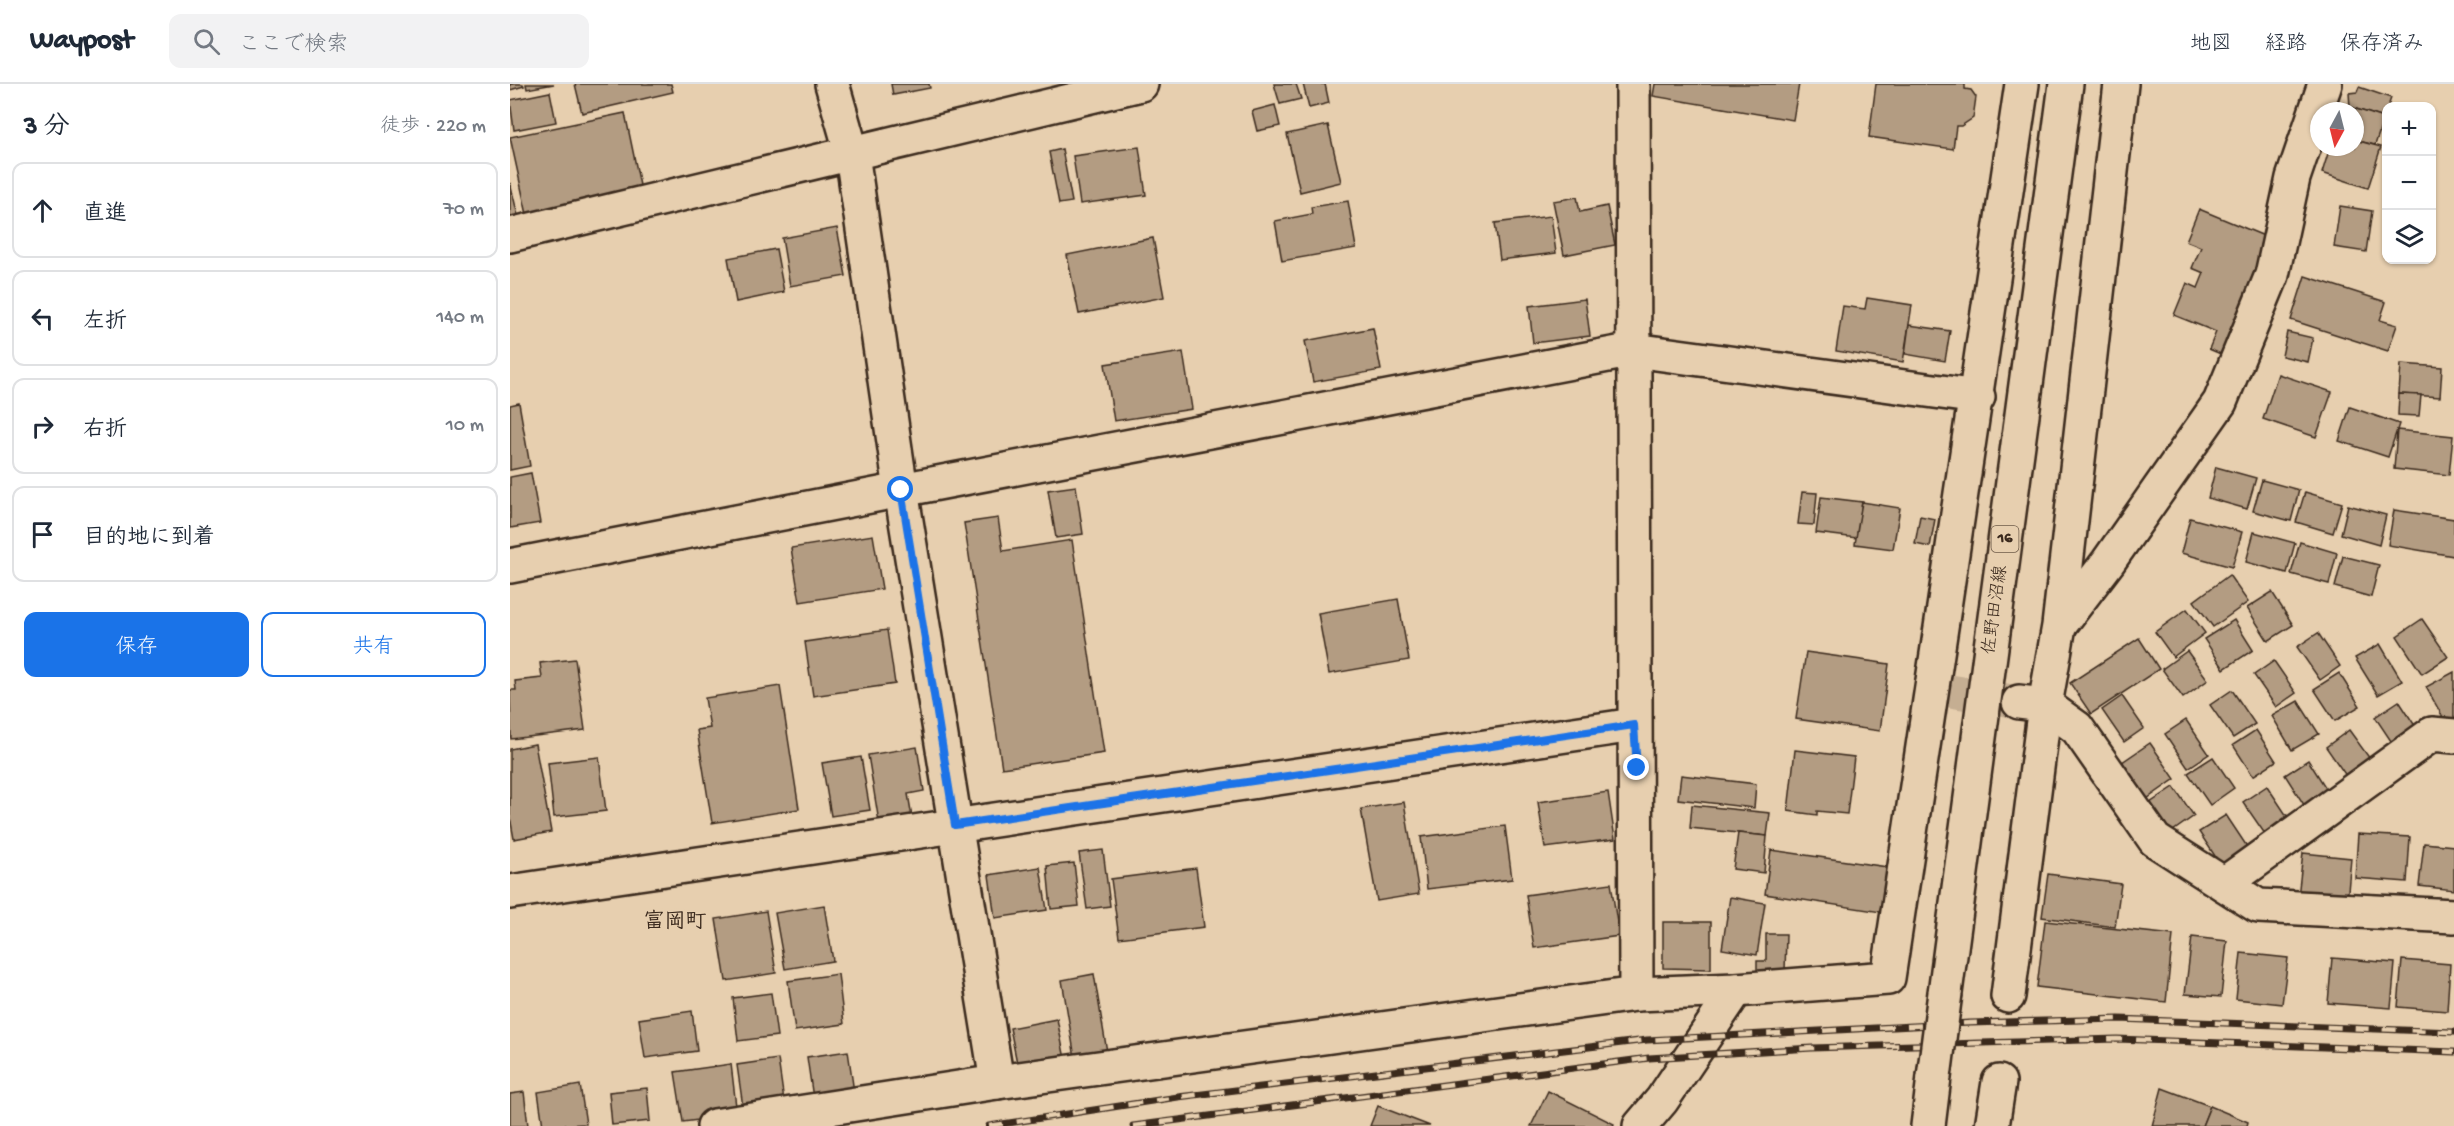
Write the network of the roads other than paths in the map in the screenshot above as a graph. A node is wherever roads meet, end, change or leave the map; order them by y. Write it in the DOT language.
graph roads {
  1 [pos="832,84"];
  2 [pos="1141,84"];
  3 [pos="1633,84"];
  4 [pos="2022,84"];
  5 [pos="2066,84"];
  6 [pos="2121,84"];
  7 [pos="2325,84"];
  8 [pos="852,154"];
  9 [pos="510,235"];
  10 [pos="1634,350"];
  11 [pos="1978,397"];
  12 [pos="901,490"];
  13 [pos="510,566"];
  14 [pos="2059,626"];
  15 [pos="2032,704"];
  16 [pos="1634,725"];
  17 [pos="2454,736"];
  18 [pos="955,825"];
  19 [pos="2223,884"];
  20 [pos="510,892"];
  21 [pos="2454,916"];
  22 [pos="1736,990"];
  23 [pos="1636,994"];
  24 [pos="2008,996"];
  25 [pos="997,1082"];
  26 [pos="1999,1082"];
  27 [pos="714,1126"];
  28 [pos="1640,1126"];
  29 [pos="1928,1126"];
  30 [pos="1992,1126"];
  1 -- 8 [label="street"];
  2 -- 8 [label="street"];
  3 -- 10 [label="street"];
  4 -- 11 [label="street"];
  5 -- 29 [label="street, 佐野田沼線 / 16, bridge"];
  6 -- 14 [label="street"];
  7 -- 14 [label="street"];
  8 -- 9 [label="street"];
  8 -- 12 [label="street"];
  10 -- 11 [label="street"];
  10 -- 12 [label="street"];
  10 -- 16 [label="street"];
  11 -- 22 [label="street"];
  12 -- 13 [label="street"];
  12 -- 18 [label="street"];
  14 -- 15 [label="street"];
  15 -- 19 [label="street"];
  15 -- 24 [label="street"];
  16 -- 18 [label="street"];
  16 -- 23 [label="street"];
  17 -- 19 [label="street"];
  18 -- 20 [label="street"];
  18 -- 25 [label="street"];
  19 -- 21 [label="street"];
  22 -- 23 [label="street"];
  22 -- 28 [label="street"];
  23 -- 25 [label="street"];
  25 -- 27 [label="street"];
  26 -- 30 [label="street"];
}
